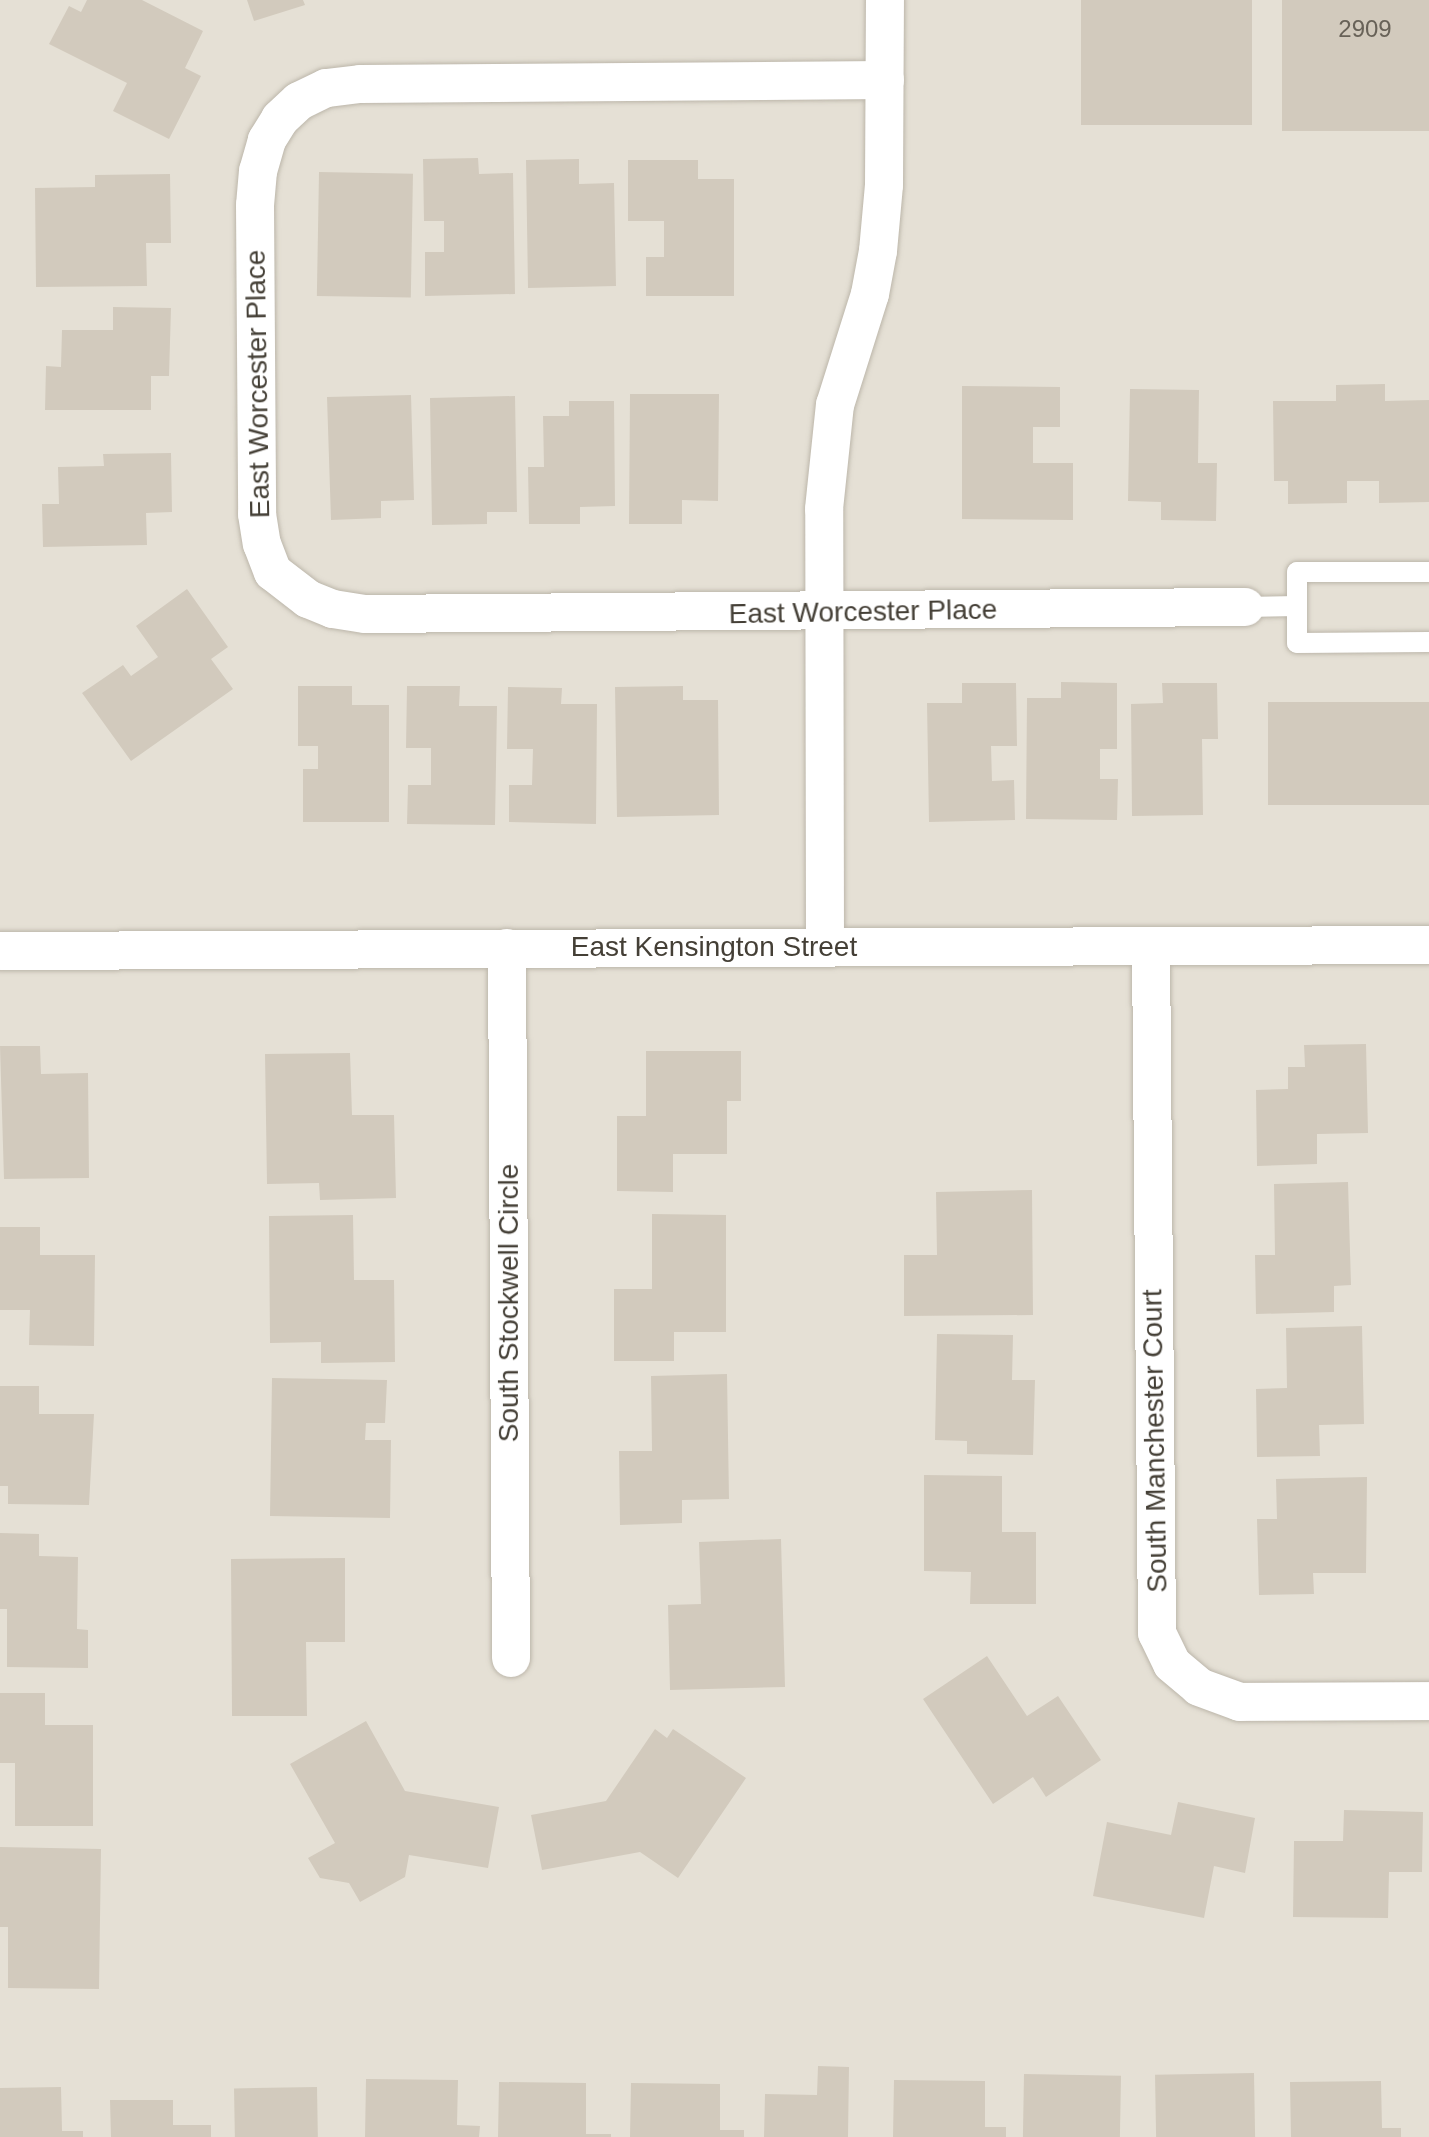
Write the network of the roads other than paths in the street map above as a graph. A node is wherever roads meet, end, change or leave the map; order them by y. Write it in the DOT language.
graph roads {
  1 [pos="885,0"];
  2 [pos="885,80"];
  3 [pos="1429,572"];
  4 [pos="1297,606"];
  5 [pos="1245,607"];
  6 [pos="824,613"];
  7 [pos="1429,642"];
  8 [pos="825,945"];
  9 [pos="1429,945"];
  10 [pos="1151,947"];
  11 [pos="507,948"];
  12 [pos="0,951"];
  13 [pos="511,1658"];
  14 [pos="1429,1701"];
  1 -- 2 [label="street"];
  2 -- 6 [label="street"];
  2 -- 6 [label="street, East Worcester Place"];
  3 -- 4 [label="lane"];
  4 -- 5 [label="lane"];
  4 -- 7 [label="lane"];
  5 -- 6 [label="street, East Worcester Place"];
  6 -- 8 [label="street"];
  8 -- 10 [label="street, East Kensington Street"];
  8 -- 11 [label="street, East Kensington Street"];
  9 -- 10 [label="street, East Kensington Street"];
  10 -- 14 [label="street, South Manchester Court"];
  11 -- 12 [label="street, East Kensington Street"];
  11 -- 13 [label="street, South Stockwell Circle"];
}
